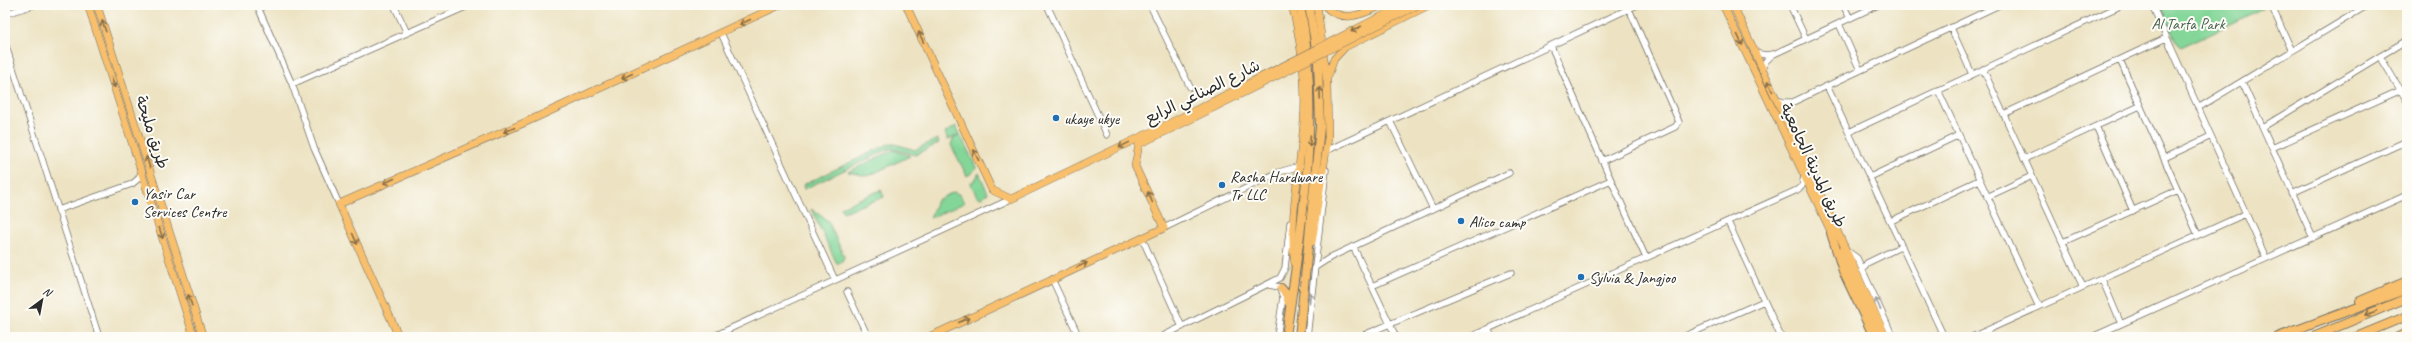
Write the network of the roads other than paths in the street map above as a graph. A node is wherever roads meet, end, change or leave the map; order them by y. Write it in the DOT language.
graph roads {
  1 [pos="34,5"];
  2 [pos="88,5"];
  3 [pos="97,5"];
  4 [pos="257,5"];
  5 [pos="394,5"];
  6 [pos="470,5"];
  7 [pos="780,5"];
  8 [pos="906,5"];
  9 [pos="1047,5"];
  10 [pos="1150,5"];
  11 [pos="1292,5"];
  12 [pos="1300,5"];
  13 [pos="1309,5"];
  14 [pos="1317,5"];
  15 [pos="1324,5"];
  16 [pos="1383,5"];
  17 [pos="1404,5"];
  18 [pos="1418,5"];
  19 [pos="1429,5"];
  20 [pos="1637,5"];
  21 [pos="1723,5"];
  22 [pos="1733,5"];
  23 [pos="1790,5"];
  24 [pos="1844,5"];
  25 [pos="1878,5"];
  26 [pos="1999,5"];
  27 [pos="2122,5"];
  28 [pos="2152,5"];
  29 [pos="2271,5"];
  30 [pos="2368,5"];
  31 [pos="1991,7"];
  32 [pos="1629,9"];
  33 [pos="5,14"];
  34 [pos="1850,18"];
  35 [pos="1839,24"];
  36 [pos="1951,28"];
  37 [pos="407,33"];
  38 [pos="721,33"];
  39 [pos="2166,38"];
  40 [pos="1806,39"];
  41 [pos="2407,40"];
  42 [pos="5,43"];
  43 [pos="100,43"];
  44 [pos="1551,46"];
  45 [pos="110,47"];
  46 [pos="2292,51"];
  47 [pos="1754,53"];
  48 [pos="1774,54"];
  49 [pos="2380,56"];
  50 [pos="2120,60"];
  51 [pos="1983,69"];
  52 [pos="1762,70"];
  53 [pos="1860,70"];
  54 [pos="1972,74"];
  55 [pos="1327,82"];
  56 [pos="2242,82"];
  57 [pos="292,84"];
  58 [pos="1827,86"];
  59 [pos="1190,87"];
  60 [pos="1938,90"];
  61 [pos="2401,90"];
  62 [pos="1776,99"];
  63 [pos="2407,101"];
  64 [pos="1793,102"];
  65 [pos="2140,106"];
  66 [pos="2198,108"];
  67 [pos="2004,114"];
  68 [pos="1784,115"];
  69 [pos="1390,121"];
  70 [pos="1173,124"];
  71 [pos="2096,126"];
  72 [pos="2263,127"];
  73 [pos="1848,132"];
  74 [pos="1107,135"];
  75 [pos="1959,135"];
  76 [pos="2211,136"];
  77 [pos="2407,141"];
  78 [pos="2272,148"];
  79 [pos="1326,154"];
  80 [pos="2164,158"];
  81 [pos="2024,159"];
  82 [pos="1602,161"];
  83 [pos="1300,166"];
  84 [pos="142,171"];
  85 [pos="1509,173"];
  86 [pos="1804,176"];
  87 [pos="2032,176"];
  88 [pos="1870,177"];
  89 [pos="1611,180"];
  90 [pos="1979,180"];
  91 [pos="132,184"];
  92 [pos="148,190"];
  93 [pos="1797,190"];
  94 [pos="2178,190"];
  95 [pos="2292,193"];
  96 [pos="1813,194"];
  97 [pos="2407,195"];
  98 [pos="1987,197"];
  99 [pos="1011,199"];
  100 [pos="1296,199"];
  101 [pos="339,204"];
  102 [pos="1433,209"];
  103 [pos="58,210"];
  104 [pos="2133,210"];
  105 [pos="2245,214"];
  106 [pos="1890,221"];
  107 [pos="1728,222"];
  108 [pos="1164,228"];
  109 [pos="1831,233"];
  110 [pos="2198,235"];
  111 [pos="1142,238"];
  112 [pos="2313,238"];
  113 [pos="2062,242"];
  114 [pos="1353,246"];
  115 [pos="1902,246"];
  116 [pos="1317,250"];
  117 [pos="1846,250"];
  118 [pos="1331,257"];
  119 [pos="1646,258"];
  120 [pos="2266,258"];
  121 [pos="1858,262"];
  122 [pos="1867,263"];
  123 [pos="1295,267"];
  124 [pos="1314,268"];
  125 [pos="1862,270"];
  126 [pos="1305,272"];
  127 [pos="1511,273"];
  128 [pos="1052,279"];
  129 [pos="2102,279"];
  130 [pos="835,280"];
  131 [pos="2407,281"];
  132 [pos="1269,285"];
  133 [pos="1372,286"];
  134 [pos="2083,287"];
  135 [pos="1281,288"];
  136 [pos="2407,289"];
  137 [pos="847,292"];
  138 [pos="2407,298"];
  139 [pos="1764,301"];
  140 [pos="2039,307"];
  141 [pos="1290,308"];
  142 [pos="2407,316"];
  143 [pos="2315,323"];
  144 [pos="2121,324"];
  145 [pos="1390,325"];
  146 [pos="1182,327"];
  147 [pos="1488,329"];
  148 [pos="2407,333"];
  149 [pos="99,337"];
  150 [pos="194,337"];
  151 [pos="203,337"];
  152 [pos="399,337"];
  153 [pos="712,337"];
  154 [pos="868,337"];
  155 [pos="929,337"];
  156 [pos="1079,337"];
  157 [pos="1161,337"];
  158 [pos="1277,337"];
  159 [pos="1286,337"];
  160 [pos="1299,337"];
  161 [pos="1307,337"];
  162 [pos="1359,337"];
  163 [pos="1396,337"];
  164 [pos="1470,337"];
  165 [pos="1492,337"];
  166 [pos="1684,337"];
  167 [pos="1781,337"];
  168 [pos="1874,337"];
  169 [pos="1880,337"];
  170 [pos="1886,337"];
  171 [pos="1893,337"];
  172 [pos="1944,337"];
  173 [pos="1972,337"];
  174 [pos="2092,337"];
  175 [pos="2278,337"];
  176 [pos="2313,337"];
  177 [pos="2356,337"];
  178 [pos="2398,337"];
  1 -- 33 [label="street"];
  2 -- 43 [label="main road, طريق مليحة"];
  45 -- 3 [label="main road, طريق مليحة, one-way"];
  4 -- 57 [label="street"];
  5 -- 37 [label="street"];
  6 -- 37 [label="street"];
  7 -- 38 [label="main road, one-way"];
  99 -- 8 [label="main road, one-way"];
  9 -- 74 [label="street"];
  10 -- 59 [label="street"];
  11 -- 83 [label="main road"];
  12 -- 123 [label="highway, one-way"];
  126 -- 13 [label="highway, one-way"];
  14 -- 55 [label="main road"];
  15 -- 16 [label="main road"];
  17 -- 70 [label="main road, شارع الصناعي الرابع, one-way, bridge"];
  18 -- 70 [label="main road, شارع الصناعي الرابع, bridge"];
  19 -- 55 [label="main road"];
  20 -- 32 [label="street"];
  21 -- 86 [label="main road, طريق المدينة الجامعية, one-way"];
  22 -- 47 [label="main road, طريق المدينة الجامعية"];
  23 -- 40 [label="street"];
  24 -- 34 [label="street"];
  25 -- 34 [label="street"];
  26 -- 31 [label="street"];
  27 -- 51 [label="street"];
  28 -- 39 [label="street"];
  29 -- 46 [label="street"];
  30 -- 46 [label="street"];
  31 -- 36 [label="street"];
  32 -- 44 [label="street"];
  32 -- 82 [label="street"];
  34 -- 35 [label="street"];
  35 -- 40 [label="street"];
  35 -- 53 [label="street"];
  36 -- 53 [label="street"];
  36 -- 54 [label="street"];
  37 -- 57 [label="street"];
  38 -- 101 [label="main road, one-way"];
  38 -- 130 [label="street"];
  39 -- 50 [label="street"];
  39 -- 66 [label="street"];
  40 -- 48 [label="street"];
  41 -- 49 [label="street"];
  42 -- 103 [label="street"];
  43 -- 45 [label="main road"];
  43 -- 84 [label="main road, طريق مليحة, one-way"];
  44 -- 69 [label="street"];
  44 -- 82 [label="street"];
  151 -- 45 [label="main road, طريق مليحة, one-way"];
  46 -- 56 [label="street"];
  47 -- 48 [label="street"];
  47 -- 52 [label="main road, طريق المدينة الجامعية"];
  48 -- 52 [label="street"];
  49 -- 61 [label="street"];
  49 -- 72 [label="street"];
  50 -- 65 [label="street"];
  50 -- 67 [label="street"];
  51 -- 54 [label="street"];
  51 -- 67 [label="street"];
  62 -- 52 [label="main road, طريق المدينة الجامعية, one-way"];
  53 -- 58 [label="street"];
  54 -- 60 [label="street"];
  55 -- 79 [label="main road"];
  56 -- 66 [label="street"];
  56 -- 72 [label="street"];
  57 -- 101 [label="street"];
  58 -- 64 [label="street"];
  58 -- 73 [label="street"];
  60 -- 73 [label="street"];
  60 -- 75 [label="street"];
  61 -- 63 [label="street"];
  61 -- 78 [label="street"];
  62 -- 64 [label="street"];
  62 -- 68 [label="main road, طريق المدينة الجامعية"];
  64 -- 68 [label="street"];
  65 -- 71 [label="street"];
  65 -- 80 [label="street"];
  66 -- 76 [label="street"];
  67 -- 81 [label="street"];
  68 -- 117 [label="main road, طريق المدينة الجامعية"];
  69 -- 79 [label="street"];
  69 -- 102 [label="street"];
  70 -- 99 [label="main road, شارع الصناعي الرابع, one-way"];
  108 -- 70 [label="main road, شارع الصناعي الرابع, one-way"];
  71 -- 81 [label="street"];
  71 -- 104 [label="street"];
  72 -- 78 [label="street"];
  73 -- 88 [label="street"];
  75 -- 88 [label="street"];
  75 -- 90 [label="street"];
  76 -- 80 [label="street"];
  76 -- 105 [label="street"];
  77 -- 95 [label="street"];
  78 -- 95 [label="street"];
  79 -- 116 [label="street"];
  79 -- 126 [label="main road"];
  80 -- 94 [label="street"];
  81 -- 87 [label="street"];
  82 -- 89 [label="street"];
  83 -- 100 [label="main road"];
  83 -- 108 [label="street"];
  84 -- 91 [label="street"];
  84 -- 92 [label="main road, طريق مليحة"];
  85 -- 102 [label="street"];
  86 -- 93 [label="street"];
  86 -- 96 [label="main road, طريق المدينة الجامعية"];
  87 -- 98 [label="street"];
  87 -- 113 [label="street"];
  88 -- 106 [label="street"];
  89 -- 119 [label="street"];
  89 -- 133 [label="street"];
  90 -- 98 [label="street"];
  90 -- 106 [label="street"];
  91 -- 92 [label="street"];
  91 -- 103 [label="street"];
  92 -- 150 [label="main road, طريق مليحة, one-way"];
  93 -- 96 [label="street"];
  93 -- 107 [label="street"];
  94 -- 104 [label="street"];
  94 -- 110 [label="street"];
  95 -- 112 [label="street"];
  96 -- 109 [label="main road, طريق المدينة الجامعية"];
  97 -- 112 [label="street"];
  98 -- 140 [label="street"];
  99 -- 130 [label="street"];
  100 -- 123 [label="main road"];
  100 -- 132 [label="street"];
  101 -- 152 [label="main road, one-way"];
  102 -- 114 [label="street"];
  103 -- 149 [label="street"];
  104 -- 113 [label="street"];
  105 -- 110 [label="street"];
  105 -- 120 [label="street"];
  106 -- 115 [label="street"];
  107 -- 119 [label="street"];
  107 -- 139 [label="street"];
  108 -- 111 [label="main road"];
  109 -- 168 [label="highway"];
  109 -- 169 [label="main road, طريق المدينة الجامعية"];
  110 -- 129 [label="street"];
  128 -- 111 [label="main road, one-way"];
  111 -- 146 [label="street"];
  112 -- 120 [label="street"];
  113 -- 134 [label="street"];
  114 -- 118 [label="street"];
  114 -- 133 [label="street"];
  115 -- 122 [label="street"];
  115 -- 172 [label="street"];
  116 -- 118 [label="street"];
  116 -- 124 [label="street"];
  117 -- 121 [label="street"];
  117 -- 170 [label="main road, طريق المدينة الجامعية"];
  118 -- 124 [label="street"];
  119 -- 147 [label="street"];
  120 -- 144 [label="street"];
  121 -- 122 [label="street"];
  121 -- 125 [label="street"];
  122 -- 125 [label="street"];
  123 -- 141 [label="highway"];
  161 -- 124 [label="street, one-way"];
  171 -- 125 [label="street, one-way"];
  126 -- 160 [label="highway"];
  127 -- 145 [label="street"];
  155 -- 128 [label="main road, one-way"];
  128 -- 156 [label="street"];
  129 -- 134 [label="street"];
  129 -- 144 [label="street"];
  130 -- 153 [label="street"];
  131 -- 143 [label="highway"];
  132 -- 135 [label="street"];
  132 -- 146 [label="street"];
  133 -- 145 [label="street"];
  134 -- 140 [label="street"];
  135 -- 141 [label="highway"];
  135 -- 158 [label="street"];
  136 -- 143 [label="highway"];
  137 -- 154 [label="street"];
  138 -- 176 [label="highway, one-way"];
  139 -- 166 [label="street"];
  139 -- 167 [label="street"];
  140 -- 173 [label="street"];
  141 -- 159 [label="highway"];
  142 -- 177 [label="highway"];
  143 -- 175 [label="highway"];
  144 -- 174 [label="street"];
  145 -- 162 [label="street"];
  145 -- 163 [label="street"];
  146 -- 157 [label="street"];
  147 -- 164 [label="street"];
  147 -- 165 [label="street"];
  148 -- 178 [label="highway"];
}
